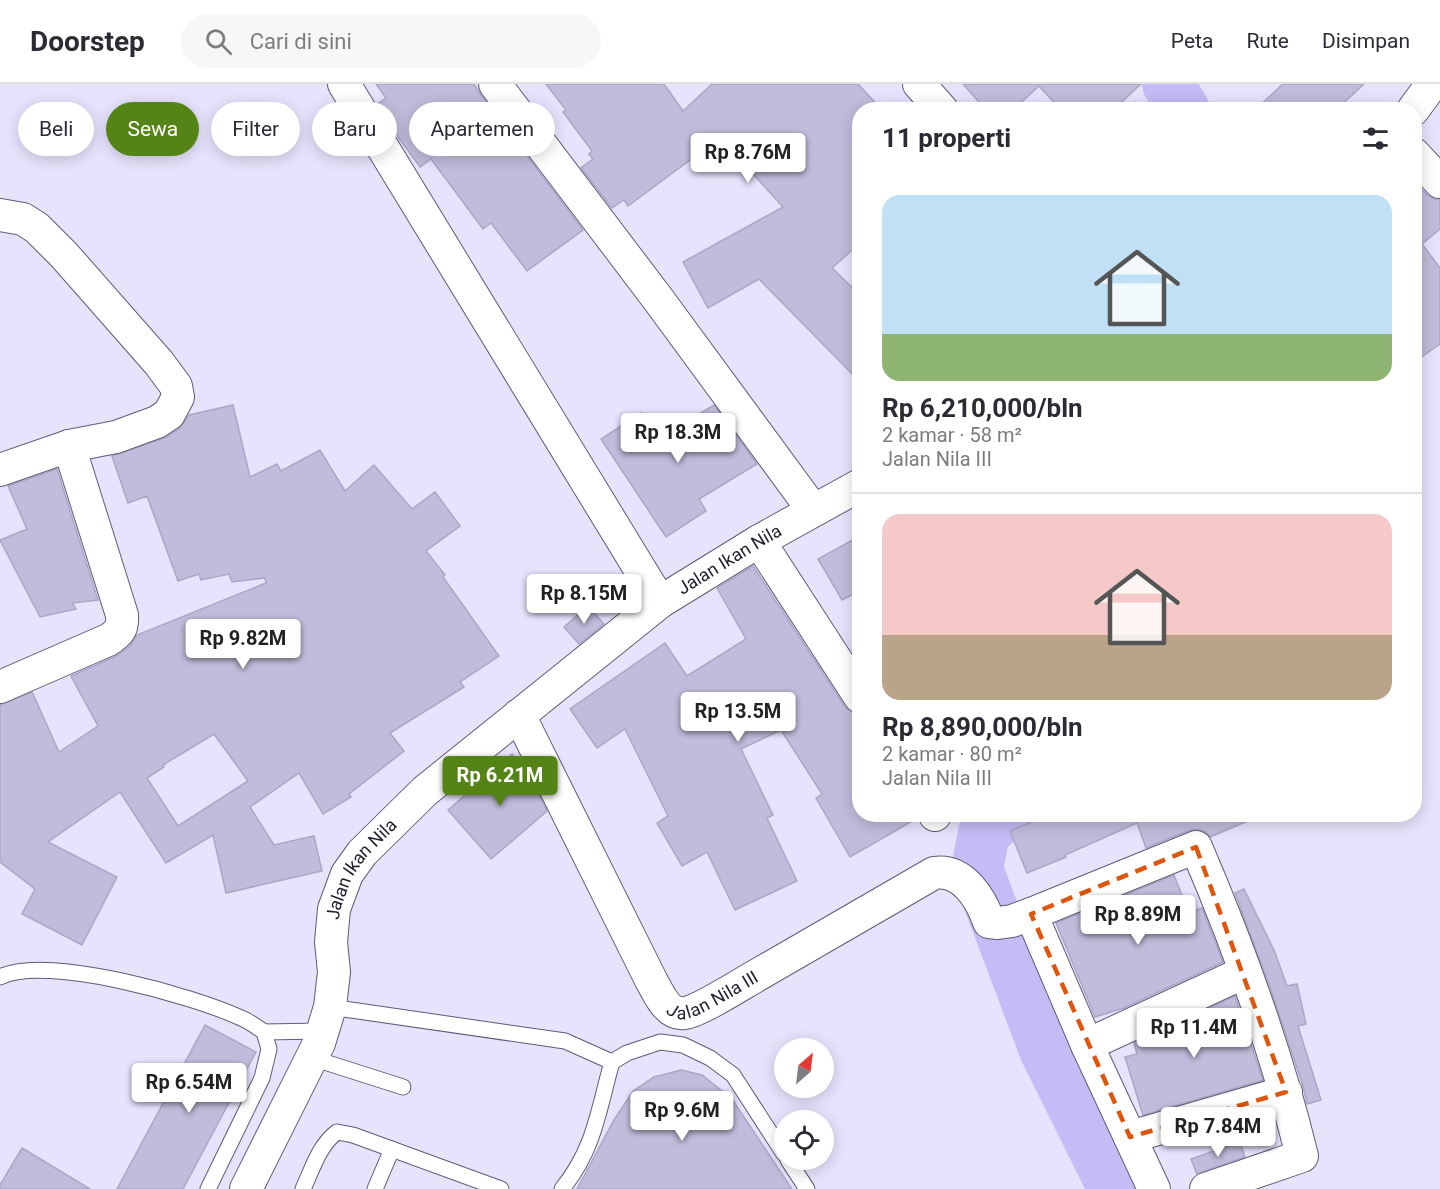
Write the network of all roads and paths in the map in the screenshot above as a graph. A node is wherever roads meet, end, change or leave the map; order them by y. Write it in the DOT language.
graph roads {
  1 [pos="344,84"];
  2 [pos="495,84"];
  3 [pos="919,84"];
  4 [pos="1432,84"];
  5 [pos="935,102"];
  6 [pos="1419,102"];
  7 [pos="1422,163"];
  8 [pos="1440,182"];
  9 [pos="0,215"];
  10 [pos="69,446"];
  11 [pos="0,470"];
  12 [pos="852,489"];
  13 [pos="813,510"];
  14 [pos="759,541"];
  15 [pos="660,602"];
  16 [pos="852,685"];
  17 [pos="0,687"];
  18 [pos="519,715"];
  19 [pos="1023,916"];
  20 [pos="1245,972"];
  21 [pos="0,977"];
  22 [pos="264,1032"];
  23 [pos="321,1032"];
  24 [pos="1087,1046"];
  25 [pos="612,1062"];
  26 [pos="403,1087"];
  27 [pos="1286,1092"];
  28 [pos="1130,1137"];
  29 [pos="774,1139"];
  30 [pos="392,1149"];
  31 [pos="795,1170"];
  32 [pos="463,1183"];
  33 [pos="208,1189"];
  34 [pos="246,1189"];
  35 [pos="303,1189"];
  36 [pos="375,1189"];
  37 [pos="501,1189"];
  38 [pos="562,1189"];
  39 [pos="807,1189"];
  40 [pos="1154,1189"];
  41 [pos="1206,1189"];
  1 -- 15 [label="street"];
  2 -- 13 [label="street"];
  3 -- 5 [label="street"];
  4 -- 6 [label="street"];
  7 -- 8 [label="street"];
  9 -- 10 [label="street"];
  10 -- 11 [label="street"];
  10 -- 17 [label="street"];
  12 -- 13 [label="street, Jalan Ikan Nila"];
  13 -- 14 [label="street, Jalan Ikan Nila"];
  14 -- 15 [label="street, Jalan Ikan Nila"];
  14 -- 16 [label="street"];
  15 -- 18 [label="street, Jalan Ikan Nila"];
  18 -- 19 [label="street, Jalan Nila III"];
  18 -- 23 [label="street, Jalan Ikan Nila"];
  19 -- 20 [label="street"];
  19 -- 24 [label="street"];
  20 -- 24 [label="street"];
  20 -- 27 [label="street"];
  21 -- 22 [label="lane"];
  22 -- 23 [label="lane"];
  22 -- 33 [label="lane"];
  23 -- 25 [label="lane"];
  23 -- 26 [label="lane"];
  23 -- 34 [label="street, Jalan Ikan Nila"];
  24 -- 28 [label="street"];
  25 -- 29 [label="lane"];
  25 -- 38 [label="lane"];
  27 -- 28 [label="street"];
  27 -- 41 [label="street"];
  28 -- 40 [label="street"];
  30 -- 32 [label="lane"];
  30 -- 35 [label="lane"];
  30 -- 36 [label="lane"];
  31 -- 39 [label="lane"];
  32 -- 37 [label="lane"];
}
